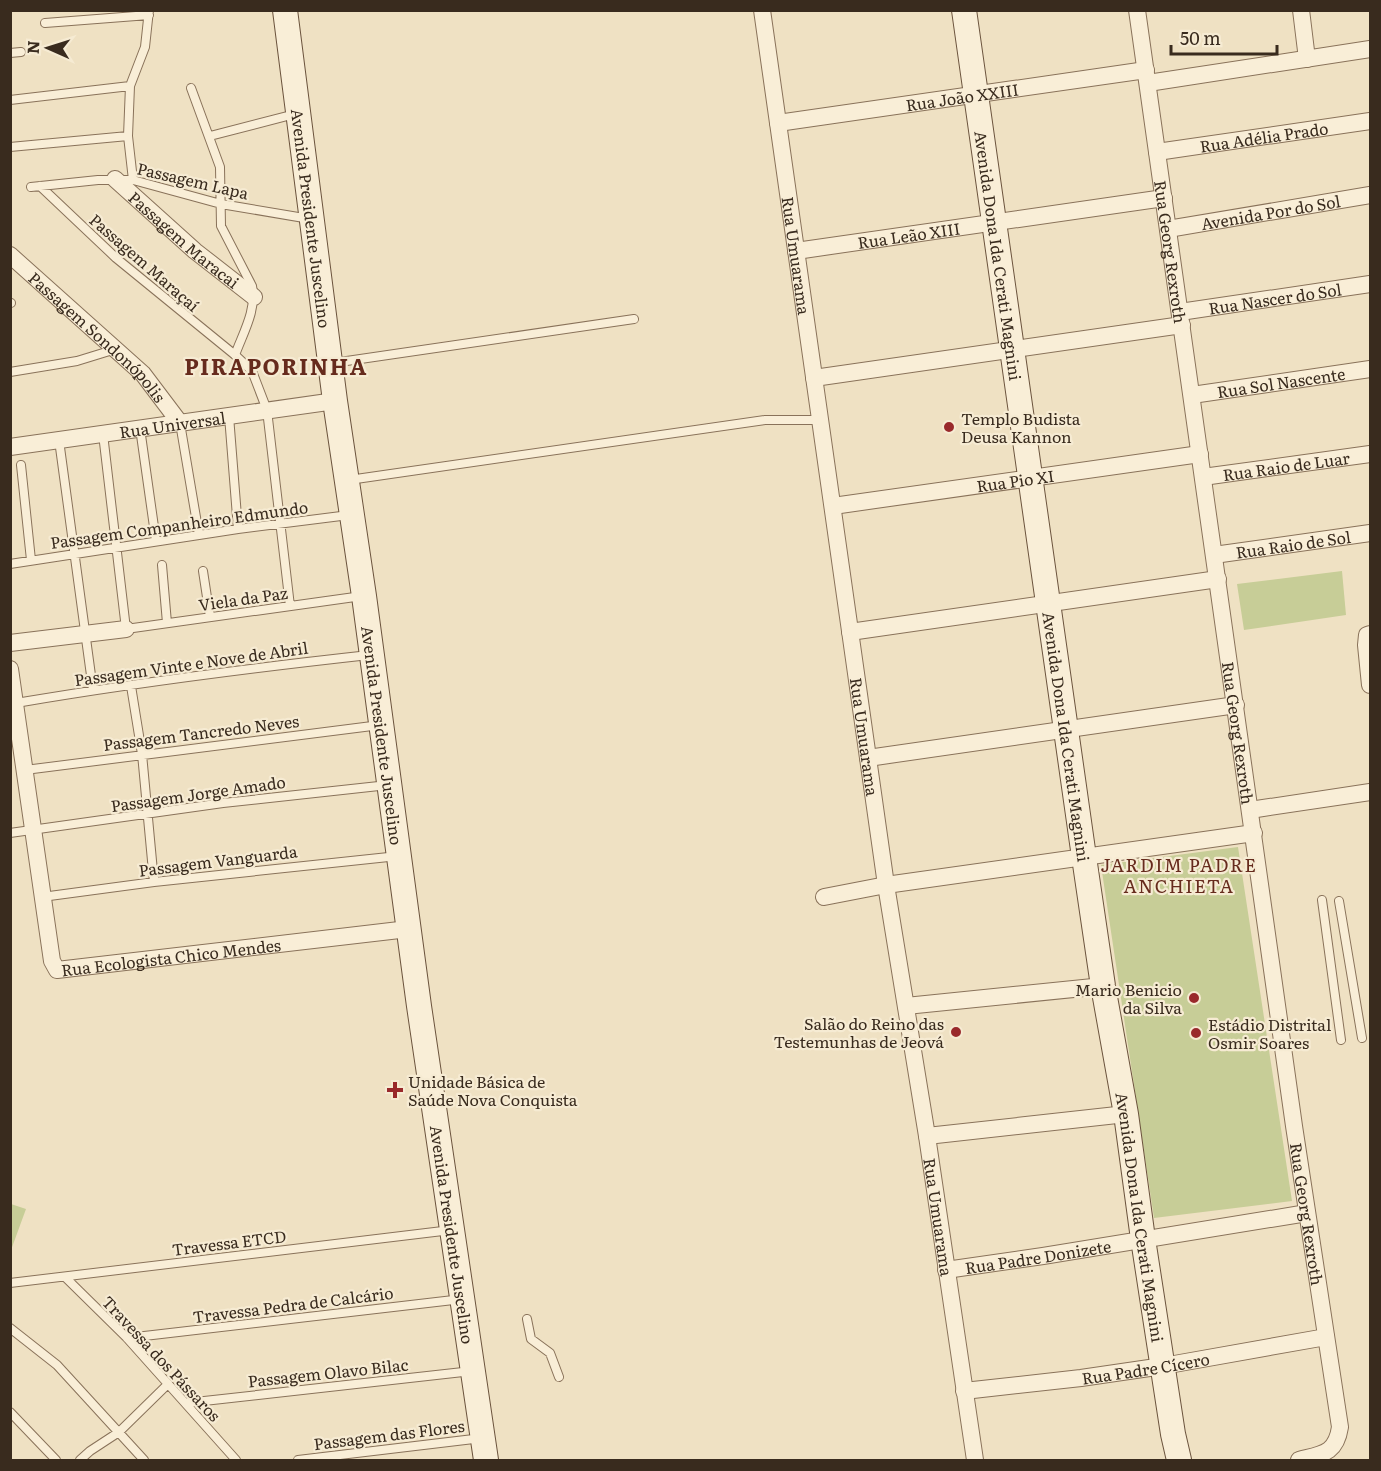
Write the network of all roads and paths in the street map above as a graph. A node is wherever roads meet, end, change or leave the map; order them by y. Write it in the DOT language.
graph roads {
  1 [pos="285,10"];
  2 [pos="762,10"];
  3 [pos="964,10"];
  4 [pos="1137,10"];
  5 [pos="1301,10"];
  6 [pos="149,13"];
  7 [pos="45,23"];
  8 [pos="1371,49"];
  9 [pos="21,52"];
  10 [pos="10,54"];
  11 [pos="1307,59"];
  12 [pos="1147,76"];
  13 [pos="130,86"];
  14 [pos="191,88"];
  15 [pos="976,94"];
  16 [pos="10,100"];
  17 [pos="298,113"];
  18 [pos="1371,121"];
  19 [pos="778,123"];
  20 [pos="128,136"];
  21 [pos="210,136"];
  22 [pos="10,147"];
  23 [pos="1157,152"];
  24 [pos="115,179"];
  25 [pos="134,180"];
  26 [pos="36,187"];
  27 [pos="1371,195"];
  28 [pos="1164,198"];
  29 [pos="221,204"];
  30 [pos="311,219"];
  31 [pos="994,222"];
  32 [pos="1168,229"];
  33 [pos="796,251"];
  34 [pos="10,255"];
  35 [pos="1371,284"];
  36 [pos="254,297"];
  37 [pos="634,319"];
  38 [pos="1181,319"];
  39 [pos="117,349"];
  40 [pos="1012,349"];
  41 [pos="235,355"];
  42 [pos="330,364"];
  43 [pos="1371,369"];
  44 [pos="10,372"];
  45 [pos="814,378"];
  46 [pos="1192,395"];
  47 [pos="334,401"];
  48 [pos="267,410"];
  49 [pos="229,416"];
  50 [pos="820,420"];
  51 [pos="180,423"];
  52 [pos="140,428"];
  53 [pos="103,434"];
  54 [pos="59,440"];
  55 [pos="10,447"];
  56 [pos="1200,454"];
  57 [pos="1371,454"];
  58 [pos="21,465"];
  59 [pos="1203,477"];
  60 [pos="1030,478"];
  61 [pos="346,480"];
  62 [pos="832,506"];
  63 [pos="351,515"];
  64 [pos="280,524"];
  65 [pos="238,529"];
  66 [pos="1371,533"];
  67 [pos="199,535"];
  68 [pos="156,541"];
  69 [pos="116,548"];
  70 [pos="74,554"];
  71 [pos="1214,555"];
  72 [pos="31,560"];
  73 [pos="10,564"];
  74 [pos="162,565"];
  75 [pos="203,571"];
  76 [pos="1218,579"];
  77 [pos="364,596"];
  78 [pos="1048,603"];
  79 [pos="290,606"];
  80 [pos="210,617"];
  81 [pos="167,623"];
  82 [pos="126,629"];
  83 [pos="850,632"];
  84 [pos="84,633"];
  85 [pos="1371,634"];
  86 [pos="10,643"];
  87 [pos="371,655"];
  88 [pos="10,669"];
  89 [pos="11,675"];
  90 [pos="1371,685"];
  91 [pos="131,686"];
  92 [pos="93,690"];
  93 [pos="16,703"];
  94 [pos="1236,705"];
  95 [pos="381,725"];
  96 [pos="1066,730"];
  97 [pos="141,754"];
  98 [pos="868,758"];
  99 [pos="25,770"];
  100 [pos="389,785"];
  101 [pos="1371,792"];
  102 [pos="1250,810"];
  103 [pos="148,814"];
  104 [pos="33,830"];
  105 [pos="1254,832"];
  106 [pos="10,833"];
  107 [pos="398,856"];
  108 [pos="1084,857"];
  109 [pos="154,882"];
  110 [pos="886,885"];
  111 [pos="42,897"];
  112 [pos="824,897"];
  113 [pos="1322,900"];
  114 [pos="1339,901"];
  115 [pos="408,929"];
  116 [pos="1103,986"];
  117 [pos="906,1006"];
  118 [pos="1362,1038"];
  119 [pos="1341,1040"];
  120 [pos="1126,1114"];
  121 [pos="927,1136"];
  122 [pos="1307,1213"];
  123 [pos="452,1230"];
  124 [pos="1143,1239"];
  125 [pos="946,1270"];
  126 [pos="65,1277"];
  127 [pos="10,1283"];
  128 [pos="462,1299"];
  129 [pos="527,1319"];
  130 [pos="10,1328"];
  131 [pos="1326,1336"];
  132 [pos="127,1338"];
  133 [pos="1163,1366"];
  134 [pos="473,1371"];
  135 [pos="559,1377"];
  136 [pos="168,1384"];
  137 [pos="964,1390"];
  138 [pos="186,1403"];
  139 [pos="10,1412"];
  140 [pos="119,1432"];
  141 [pos="484,1449"];
  142 [pos="56,1461"];
  143 [pos="80,1461"];
  144 [pos="144,1461"];
  145 [pos="236,1461"];
  146 [pos="298,1461"];
  147 [pos="975,1461"];
  148 [pos="1179,1461"];
  149 [pos="1299,1461"];
  1 -- 17 [label="street, Avenida Presidente Juscelino"];
  2 -- 19 [label="street, Rua Umuarama"];
  3 -- 15 [label="street, Avenida Dona Ida Cerati Magnini"];
  4 -- 12 [label="street, Rua Georg Rexroth"];
  5 -- 11 [label="street"];
  6 -- 7 [label="lane"];
  6 -- 13 [label="lane"];
  8 -- 11 [label="street, Rua João XXIII"];
  9 -- 10 [label="lane"];
  11 -- 12 [label="street, Rua João XXIII"];
  12 -- 15 [label="street, Rua João XXIII"];
  12 -- 23 [label="street, Rua Georg Rexroth"];
  13 -- 16 [label="lane"];
  13 -- 20 [label="lane"];
  14 -- 21 [label="lane"];
  15 -- 19 [label="street, Rua João XXIII"];
  15 -- 31 [label="street, Avenida Dona Ida Cerati Magnini"];
  17 -- 21 [label="lane"];
  17 -- 30 [label="street, Avenida Presidente Juscelino"];
  18 -- 23 [label="street, Rua Adélia Prado"];
  19 -- 33 [label="street, Rua Umuarama"];
  20 -- 22 [label="lane"];
  20 -- 25 [label="lane"];
  21 -- 29 [label="lane"];
  23 -- 28 [label="street, Rua Georg Rexroth"];
  24 -- 25 [label="lane, Passagem Lapa"];
  24 -- 26 [label="lane, Passagem Lapa"];
  24 -- 36 [label="street, Passagem Maracai"];
  25 -- 29 [label="lane, Passagem Lapa"];
  26 -- 41 [label="lane, Passagem Maraçaí"];
  27 -- 32 [label="street, Avenida Por do Sol"];
  28 -- 31 [label="street, Rua Leão XIII"];
  28 -- 32 [label="street, Rua Georg Rexroth"];
  29 -- 30 [label="lane, Passagem Lapa"];
  29 -- 36 [label="lane"];
  30 -- 42 [label="street, Avenida Presidente Juscelino"];
  31 -- 33 [label="street, Rua Leão XIII"];
  31 -- 40 [label="street, Avenida Dona Ida Cerati Magnini"];
  32 -- 38 [label="street, Rua Georg Rexroth"];
  33 -- 45 [label="street, Rua Umuarama"];
  34 -- 39 [label="street, Passagem Sondonópolis"];
  35 -- 38 [label="street, Rua Nascer do Sol"];
  36 -- 41 [label="lane"];
  37 -- 42 [label="lane"];
  38 -- 40 [label="street, Rua Nascer do Sol"];
  38 -- 46 [label="street, Rua Georg Rexroth"];
  39 -- 44 [label="lane"];
  39 -- 51 [label="street, Passagem Sondonópolis"];
  40 -- 45 [label="street, Rua Nascer do Sol"];
  40 -- 60 [label="street, Avenida Dona Ida Cerati Magnini"];
  41 -- 48 [label="lane, Passagem Maraçaí"];
  42 -- 47 [label="street, Avenida Presidente Juscelino"];
  43 -- 46 [label="street, Rua Sol Nascente"];
  45 -- 50 [label="street, Rua Umuarama"];
  46 -- 56 [label="street, Rua Georg Rexroth"];
  47 -- 48 [label="street, Rua Universal"];
  47 -- 61 [label="street, Avenida Presidente Juscelino"];
  48 -- 49 [label="street, Rua Universal"];
  48 -- 64 [label="lane, Passagem Maraçaí"];
  49 -- 51 [label="street, Rua Universal"];
  49 -- 65 [label="lane"];
  50 -- 61 [label="lane"];
  50 -- 62 [label="street, Rua Umuarama"];
  51 -- 52 [label="street, Rua Universal"];
  51 -- 67 [label="lane"];
  52 -- 53 [label="street, Rua Universal"];
  52 -- 68 [label="lane"];
  53 -- 54 [label="street, Rua Universal"];
  53 -- 69 [label="lane"];
  54 -- 55 [label="street, Rua Universal"];
  54 -- 70 [label="lane"];
  56 -- 59 [label="street, Rua Georg Rexroth"];
  56 -- 60 [label="street, Rua Pio XI"];
  57 -- 59 [label="street, Rua Raio de Luar"];
  58 -- 72 [label="lane"];
  59 -- 71 [label="street, Rua Georg Rexroth"];
  60 -- 62 [label="street, Rua Pio XI"];
  60 -- 78 [label="street, Avenida Dona Ida Cerati Magnini"];
  61 -- 63 [label="street, Avenida Presidente Juscelino"];
  62 -- 83 [label="street, Rua Umuarama"];
  63 -- 64 [label="lane, Passagem Companheiro Edmundo"];
  63 -- 77 [label="street, Avenida Presidente Juscelino"];
  64 -- 65 [label="lane, Passagem Companheiro Edmundo"];
  64 -- 79 [label="lane, Passagem Maraçaí"];
  65 -- 67 [label="lane, Passagem Companheiro Edmundo"];
  66 -- 71 [label="street, Rua Raio de Sol"];
  67 -- 68 [label="lane, Passagem Companheiro Edmundo"];
  68 -- 69 [label="lane, Passagem Companheiro Edmundo"];
  69 -- 70 [label="lane, Passagem Companheiro Edmundo"];
  69 -- 82 [label="lane"];
  70 -- 72 [label="lane, Passagem Companheiro Edmundo"];
  70 -- 84 [label="lane"];
  71 -- 76 [label="street, Rua Georg Rexroth"];
  72 -- 73 [label="lane, Passagem Companheiro Edmundo"];
  74 -- 81 [label="lane"];
  75 -- 80 [label="lane"];
  76 -- 78 [label="street"];
  76 -- 94 [label="street, Rua Georg Rexroth"];
  77 -- 79 [label="lane, Viela da Paz"];
  77 -- 87 [label="street, Avenida Presidente Juscelino"];
  78 -- 83 [label="street"];
  78 -- 96 [label="street, Avenida Dona Ida Cerati Magnini"];
  79 -- 80 [label="lane, Viela da Paz"];
  80 -- 81 [label="lane, Viela da Paz"];
  81 -- 82 [label="lane, Viela da Paz"];
  82 -- 84 [label="street"];
  83 -- 98 [label="street, Rua Umuarama"];
  84 -- 86 [label="street"];
  84 -- 92 [label="lane"];
  85 -- 90 [label="street"];
  87 -- 91 [label="lane, Passagem Vinte e Nove de Abril"];
  87 -- 95 [label="street, Avenida Presidente Juscelino"];
  88 -- 89 [label="street, Rua Ecologista Chico Mendes"];
  89 -- 93 [label="street, Rua Ecologista Chico Mendes"];
  91 -- 92 [label="lane, Passagem Vinte e Nove de Abril"];
  91 -- 97 [label="lane"];
  92 -- 93 [label="lane, Passagem Vinte e Nove de Abril"];
  93 -- 99 [label="street, Rua Ecologista Chico Mendes"];
  94 -- 96 [label="street"];
  94 -- 102 [label="street, Rua Georg Rexroth"];
  95 -- 97 [label="lane, Passagem Tancredo Neves"];
  95 -- 100 [label="street, Avenida Presidente Juscelino"];
  96 -- 98 [label="street"];
  96 -- 108 [label="street, Avenida Dona Ida Cerati Magnini"];
  97 -- 99 [label="lane, Passagem Tancredo Neves"];
  97 -- 103 [label="lane"];
  98 -- 110 [label="street, Rua Umuarama"];
  99 -- 104 [label="street, Rua Ecologista Chico Mendes"];
  100 -- 103 [label="lane, Passagem Jorge Amado"];
  100 -- 107 [label="street, Avenida Presidente Juscelino"];
  101 -- 102 [label="street"];
  102 -- 105 [label="street, Rua Georg Rexroth"];
  103 -- 104 [label="lane, Passagem Jorge Amado"];
  103 -- 109 [label="lane"];
  104 -- 106 [label="lane, Passagem Jorge Amado"];
  104 -- 111 [label="street, Rua Ecologista Chico Mendes"];
  105 -- 108 [label="street"];
  105 -- 122 [label="street, Rua Georg Rexroth"];
  107 -- 109 [label="lane, Passagem Vanguarda"];
  107 -- 115 [label="street, Avenida Presidente Juscelino"];
  108 -- 110 [label="street"];
  108 -- 116 [label="street, Avenida Dona Ida Cerati Magnini"];
  109 -- 111 [label="lane, Passagem Vanguarda"];
  110 -- 112 [label="street"];
  110 -- 117 [label="street, Rua Umuarama"];
  111 -- 115 [label="street, Rua Ecologista Chico Mendes"];
  113 -- 119 [label="lane"];
  114 -- 118 [label="lane"];
  115 -- 123 [label="street, Avenida Presidente Juscelino"];
  116 -- 117 [label="street"];
  116 -- 120 [label="street, Avenida Dona Ida Cerati Magnini"];
  117 -- 121 [label="street, Rua Umuarama"];
  120 -- 121 [label="street"];
  120 -- 124 [label="street, Avenida Dona Ida Cerati Magnini"];
  121 -- 125 [label="street, Rua Umuarama"];
  122 -- 124 [label="street, Rua Padre Donizete"];
  122 -- 131 [label="street, Rua Georg Rexroth"];
  123 -- 126 [label="lane, Travessa ETCD"];
  123 -- 128 [label="street, Avenida Presidente Juscelino"];
  124 -- 125 [label="street, Rua Padre Donizete"];
  124 -- 133 [label="street, Avenida Dona Ida Cerati Magnini"];
  125 -- 137 [label="street, Rua Umuarama"];
  126 -- 127 [label="lane, Travessa ETCD"];
  126 -- 132 [label="lane, Travessa dos Pássaros"];
  128 -- 132 [label="lane, Travessa Pedra de Calcário"];
  128 -- 134 [label="street, Avenida Presidente Juscelino"];
  129 -- 135 [label="lane"];
  130 -- 140 [label="lane"];
  131 -- 133 [label="street, Rua Padre Cícero"];
  131 -- 149 [label="street, Rua Georg Rexroth"];
  132 -- 136 [label="lane, Travessa dos Pássaros"];
  133 -- 137 [label="street, Rua Padre Cícero"];
  133 -- 148 [label="street, Avenida Dona Ida Cerati Magnini"];
  134 -- 138 [label="lane, Passagem Olavo Bilac"];
  134 -- 141 [label="street, Avenida Presidente Juscelino"];
  136 -- 138 [label="lane, Travessa dos Pássaros"];
  136 -- 140 [label="lane"];
  137 -- 147 [label="street, Rua Umuarama"];
  138 -- 145 [label="lane, Travessa dos Pássaros"];
  139 -- 142 [label="lane"];
  140 -- 143 [label="lane"];
  140 -- 144 [label="lane"];
  141 -- 146 [label="lane, Passagem das Flores"];
}
